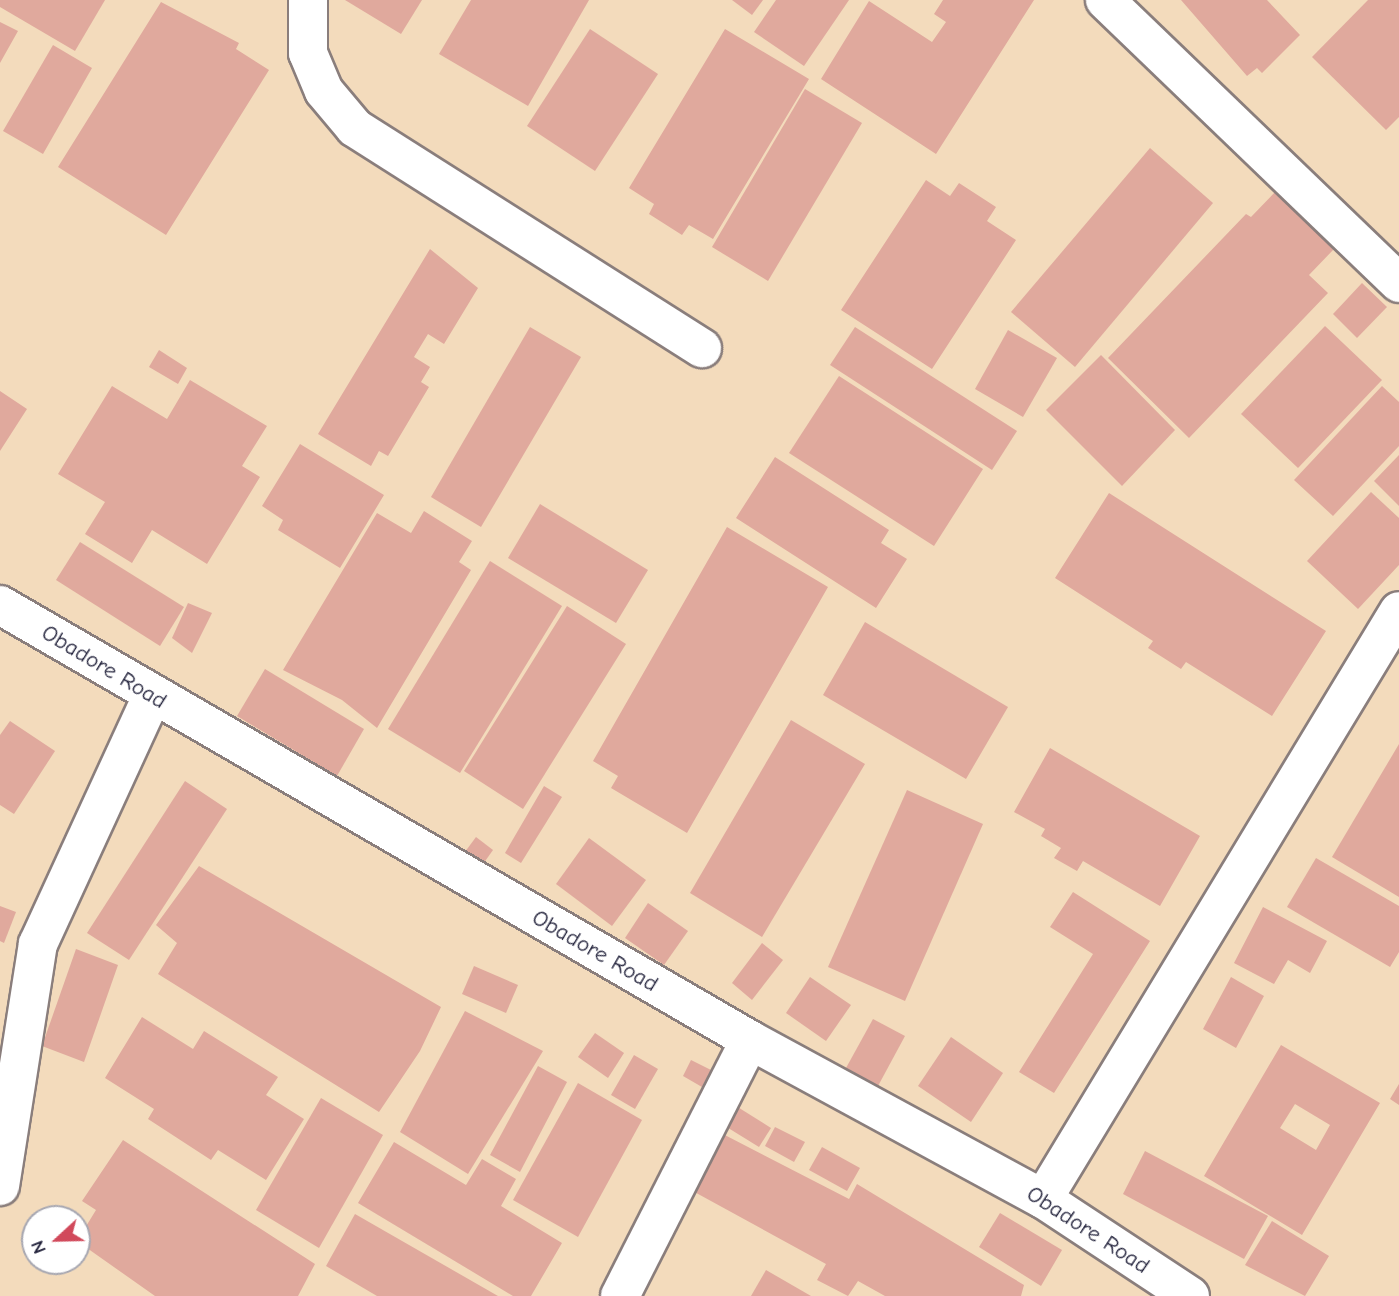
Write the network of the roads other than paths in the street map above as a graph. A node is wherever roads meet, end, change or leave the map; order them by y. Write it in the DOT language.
graph roads {
  1 [pos="308,0"];
  2 [pos="1105,0"];
  3 [pos="1399,283"];
  4 [pos="702,348"];
  5 [pos="0,605"];
  6 [pos="1399,611"];
  7 [pos="152,696"];
  8 [pos="750,1040"];
  9 [pos="1,1168"];
  10 [pos="1043,1199"];
  11 [pos="620,1296"];
  12 [pos="1190,1296"];
  1 -- 4 [label="street"];
  2 -- 3 [label="street"];
  5 -- 7 [label="street, Obadore Road"];
  6 -- 10 [label="street"];
  7 -- 8 [label="street, Obadore Road"];
  7 -- 9 [label="street"];
  8 -- 10 [label="street, Obadore Road"];
  8 -- 11 [label="street"];
  10 -- 12 [label="street, Obadore Road"];
}
